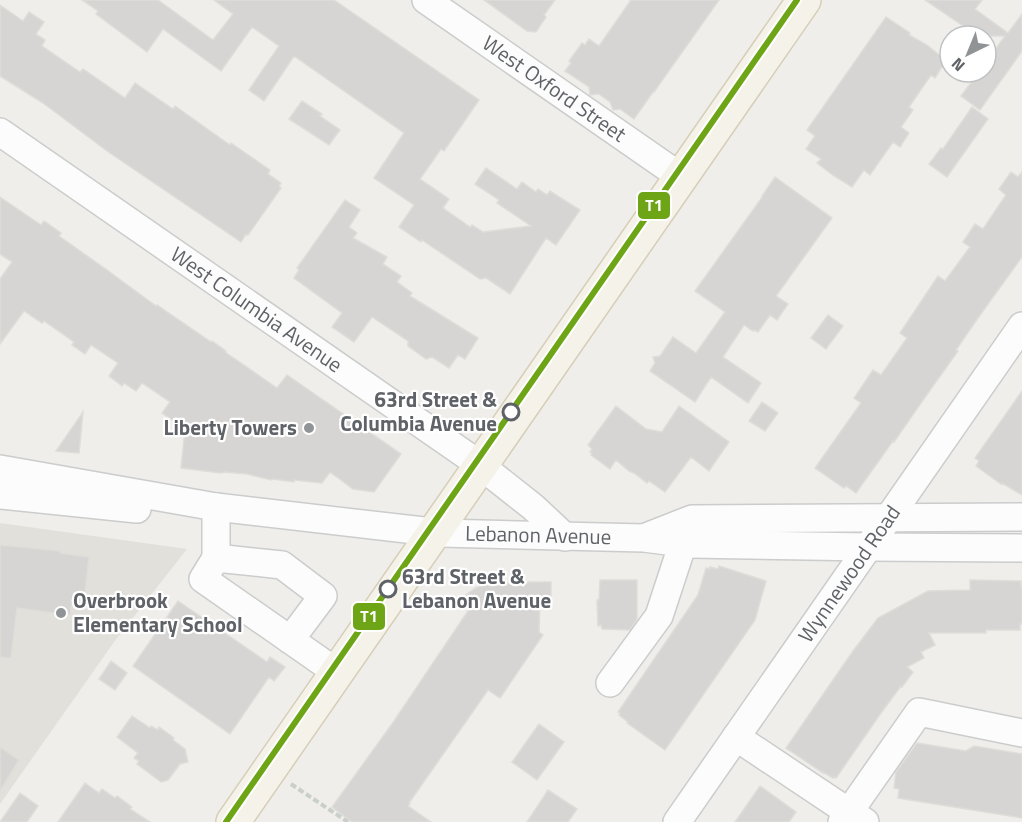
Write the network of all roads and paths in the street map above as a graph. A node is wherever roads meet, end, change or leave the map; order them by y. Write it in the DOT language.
graph roads {
  1 [pos="426,0"];
  2 [pos="804,0"];
  3 [pos="0,132"];
  4 [pos="681,177"];
  5 [pos="1022,326"];
  6 [pos="481,466"];
  7 [pos="0,469"];
  8 [pos="0,495"];
  9 [pos="216,507"];
  10 [pos="890,517"];
  11 [pos="1022,517"];
  12 [pos="434,532"];
  13 [pos="565,537"];
  14 [pos="644,538"];
  15 [pos="683,543"];
  16 [pos="868,547"];
  17 [pos="1022,548"];
  18 [pos="209,568"];
  19 [pos="290,640"];
  20 [pos="337,672"];
  21 [pos="610,682"];
  22 [pos="1022,733"];
  23 [pos="736,737"];
  24 [pos="270,769"];
  25 [pos="852,819"];
  26 [pos="233,822"];
  27 [pos="348,822"];
  28 [pos="677,822"];
  1 -- 4 [label="street, West Oxford Street"];
  2 -- 4 [label="main road"];
  3 -- 6 [label="street, West Columbia Avenue"];
  4 -- 6 [label="main road"];
  5 -- 10 [label="street, Wynnewood Road"];
  6 -- 12 [label="main road"];
  6 -- 13 [label="street, West Columbia Avenue"];
  7 -- 9 [label="street, Lebanon Avenue"];
  8 -- 9 [label="street, Lebanon Avenue"];
  9 -- 12 [label="street, Lebanon Avenue"];
  9 -- 18 [label="street"];
  10 -- 11 [label="street, Lebanon Avenue"];
  10 -- 14 [label="street, Lebanon Avenue"];
  10 -- 16 [label="street, Wynnewood Road"];
  12 -- 13 [label="street, Lebanon Avenue"];
  12 -- 20 [label="main road"];
  13 -- 14 [label="street, Lebanon Avenue"];
  14 -- 15 [label="street, Lebanon Avenue"];
  15 -- 16 [label="street, Lebanon Avenue"];
  15 -- 21 [label="street"];
  16 -- 17 [label="street, Lebanon Avenue"];
  16 -- 23 [label="street, Wynnewood Road"];
  18 -- 19 [label="street"];
  18 -- 19 [label="street"];
  19 -- 20 [label="street"];
  20 -- 24 [label="main road"];
  22 -- 25 [label="street"];
  23 -- 25 [label="street"];
  23 -- 28 [label="street, Wynnewood Road"];
  24 -- 26 [label="main road"];
  24 -- 27 [label="path"];
}
